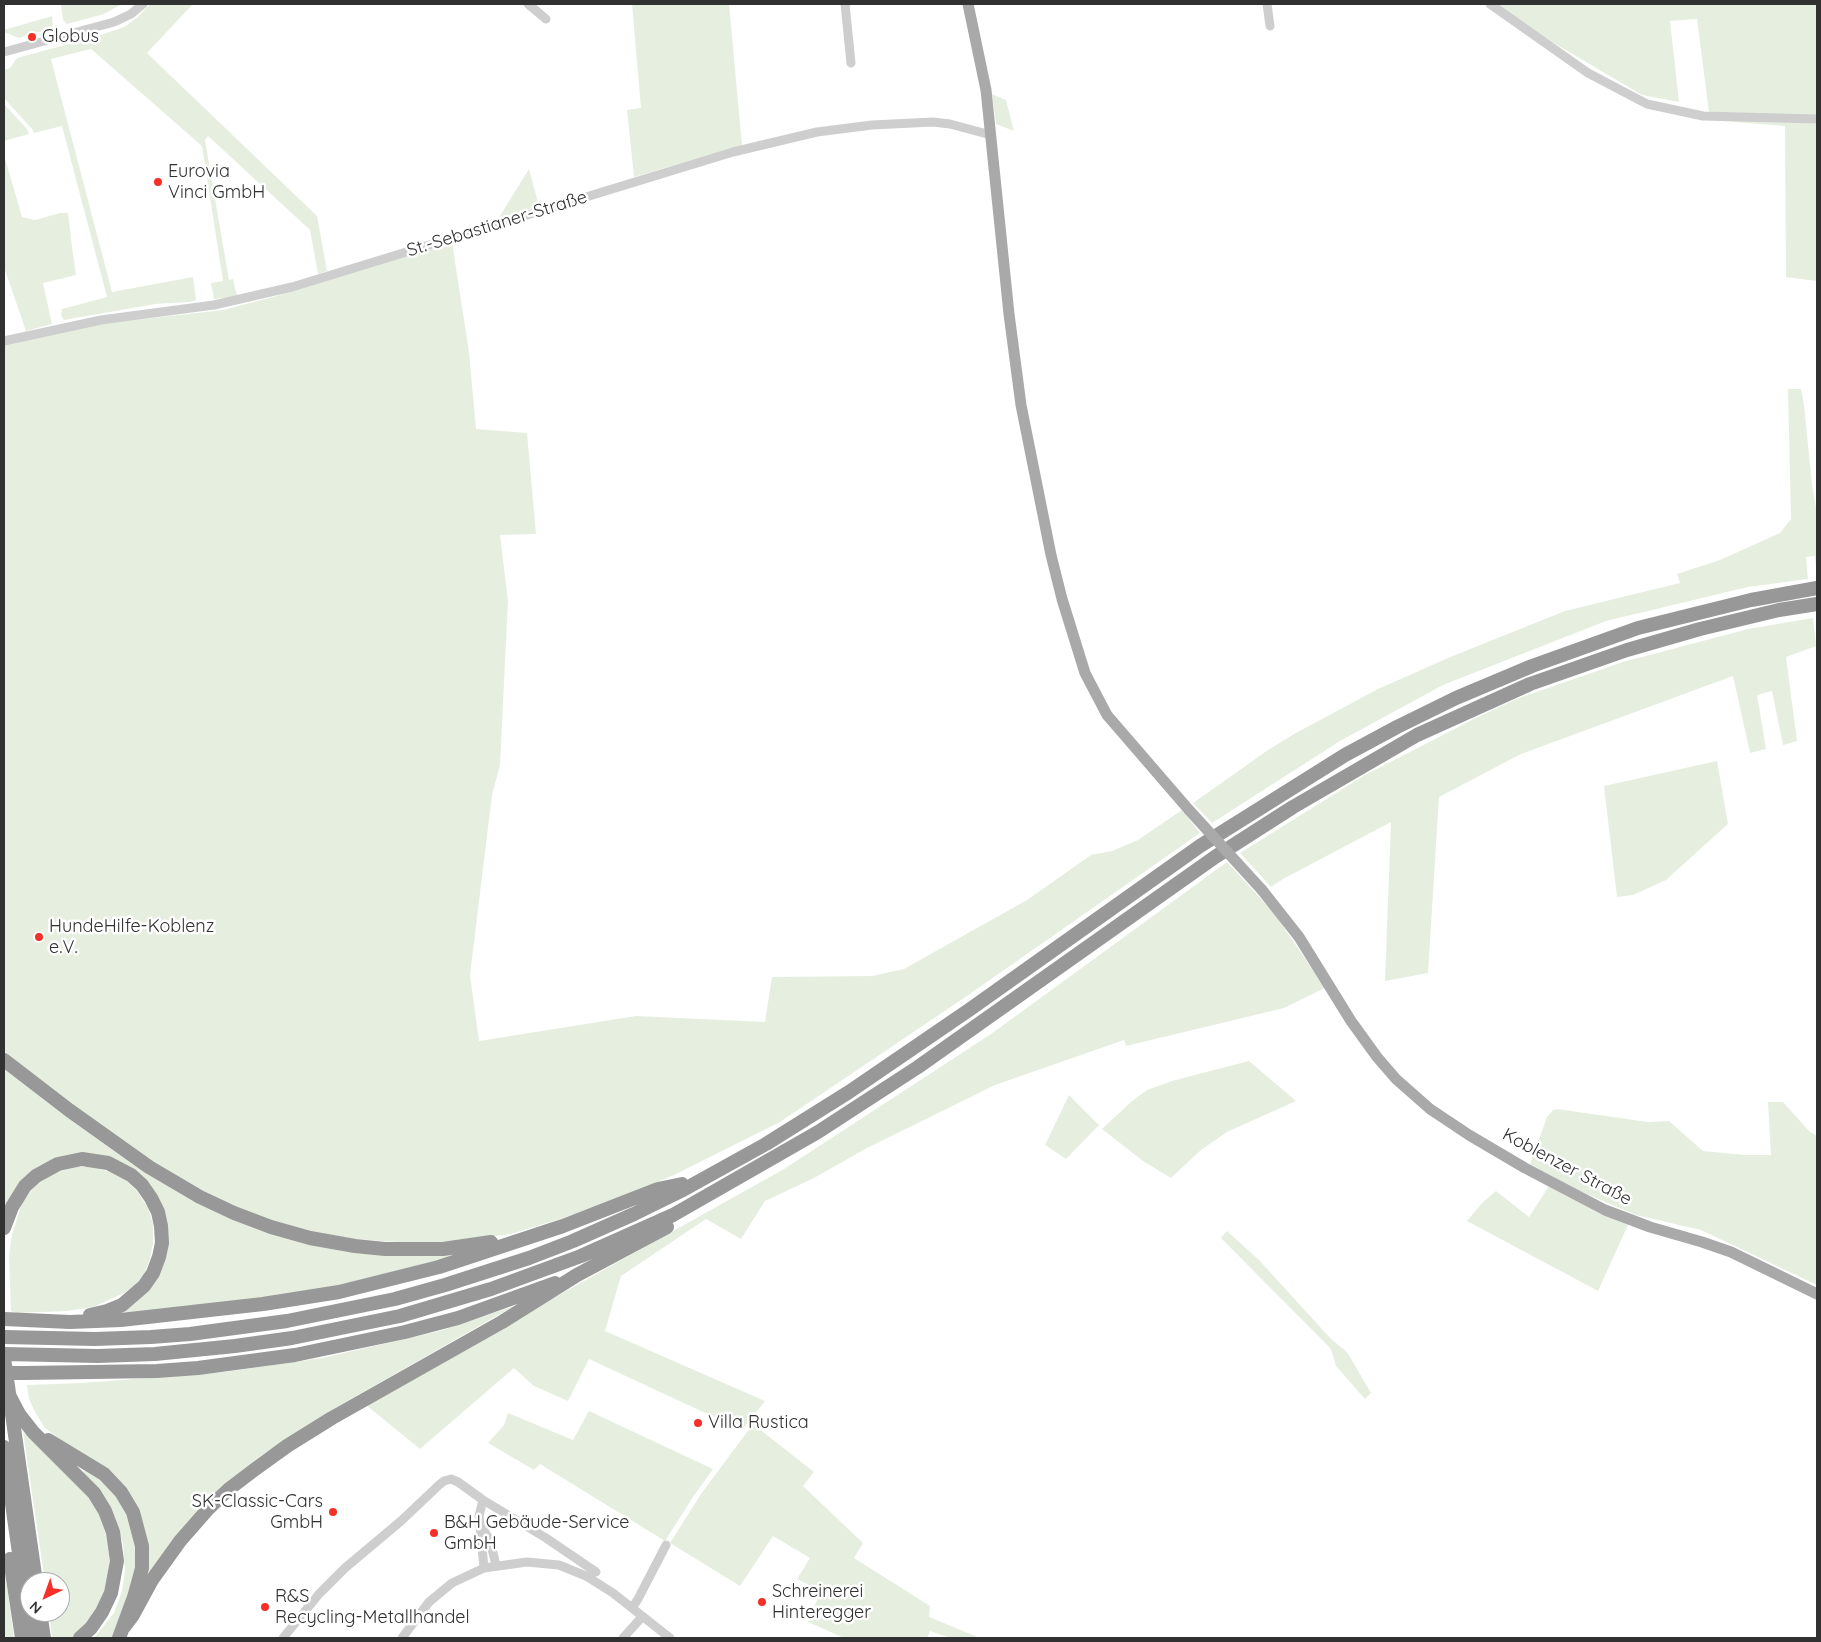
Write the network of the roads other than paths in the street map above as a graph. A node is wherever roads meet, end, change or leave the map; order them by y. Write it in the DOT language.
graph roads {
  1 [pos="528,4"];
  2 [pos="845,4"];
  3 [pos="968,4"];
  4 [pos="1267,4"];
  5 [pos="1490,4"];
  6 [pos="141,5"];
  7 [pos="546,19"];
  8 [pos="1270,26"];
  9 [pos="4,52"];
  10 [pos="851,63"];
  11 [pos="1817,119"];
  12 [pos="991,139"];
  13 [pos="4,341"];
  14 [pos="1817,588"];
  15 [pos="1817,604"];
  16 [pos="4,1060"];
  17 [pos="700,1181"];
  18 [pos="711,1194"];
  19 [pos="563,1226"];
  20 [pos="4,1228"];
  21 [pos="577,1275"];
  22 [pos="1817,1294"];
  23 [pos="10,1320"];
  24 [pos="50,1321"];
  25 [pos="4,1337"];
  26 [pos="4,1354"];
  27 [pos="4,1358"];
  28 [pos="4,1372"];
  29 [pos="8,1393"];
  30 [pos="24,1421"];
  31 [pos="4,1447"];
  32 [pos="483,1500"];
  33 [pos="4,1514"];
  34 [pos="481,1525"];
  35 [pos="666,1545"];
  36 [pos="496,1566"];
  37 [pos="484,1568"];
  38 [pos="35,1572"];
  39 [pos="596,1572"];
  40 [pos="632,1608"];
  41 [pos="642,1617"];
  42 [pos="42,1622"];
  43 [pos="122,1632"];
  44 [pos="22,1638"];
  45 [pos="31,1638"];
  46 [pos="44,1638"];
  47 [pos="80,1638"];
  48 [pos="283,1638"];
  49 [pos="402,1638"];
  50 [pos="623,1638"];
  51 [pos="670,1638"];
  1 -- 7 [label="street"];
  2 -- 10 [label="street"];
  3 -- 12 [label="main road, Koblenzer Straße"];
  4 -- 8 [label="street"];
  5 -- 11 [label="street"];
  6 -- 9 [label="street"];
  12 -- 13 [label="street, St.-Sebastianer-Straße"];
  12 -- 22 [label="main road, Koblenzer Straße, bridge"];
  14 -- 17 [label="highway"];
  15 -- 18 [label="highway"];
  16 -- 19 [label="highway"];
  17 -- 19 [label="highway"];
  17 -- 25 [label="highway"];
  18 -- 21 [label="highway"];
  18 -- 26 [label="highway"];
  19 -- 24 [label="highway"];
  20 -- 24 [label="highway"];
  21 -- 28 [label="highway, bridge"];
  21 -- 43 [label="highway"];
  23 -- 24 [label="highway"];
  27 -- 29 [label="highway"];
  29 -- 30 [label="highway"];
  29 -- 38 [label="highway"];
  30 -- 43 [label="highway"];
  30 -- 47 [label="highway"];
  31 -- 45 [label="highway"];
  32 -- 34 [label="street"];
  32 -- 39 [label="street"];
  32 -- 48 [label="street"];
  33 -- 44 [label="highway"];
  34 -- 36 [label="street"];
  34 -- 37 [label="street"];
  35 -- 40 [label="street"];
  36 -- 37 [label="street"];
  36 -- 40 [label="street"];
  37 -- 49 [label="street"];
  40 -- 41 [label="street"];
  41 -- 50 [label="street"];
  41 -- 51 [label="street"];
  42 -- 46 [label="highway"];
}
